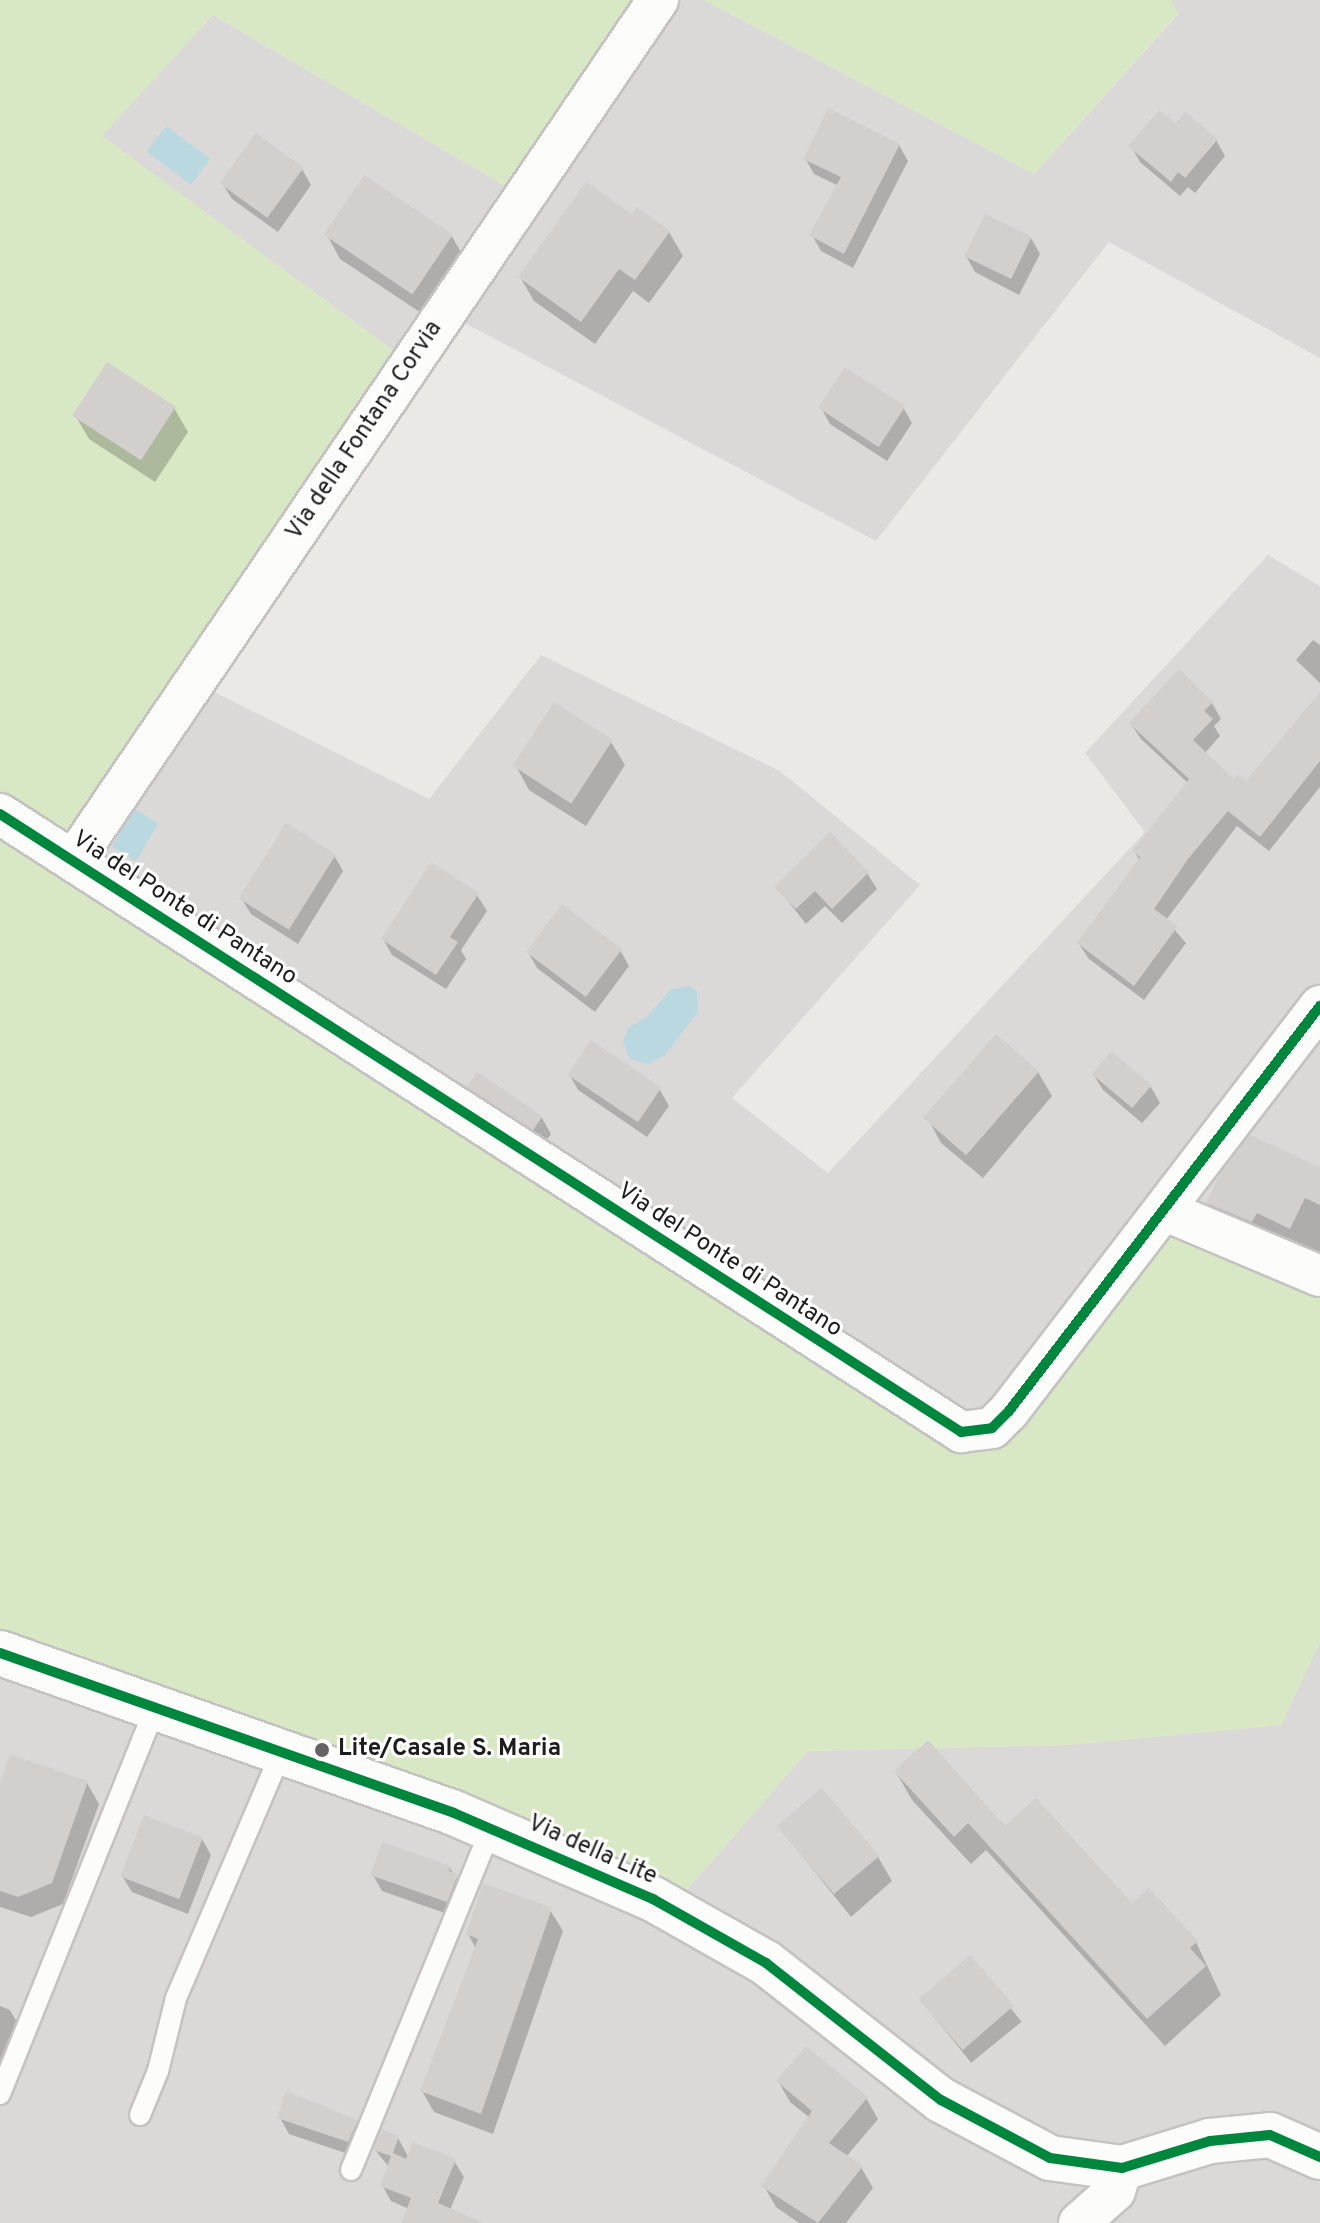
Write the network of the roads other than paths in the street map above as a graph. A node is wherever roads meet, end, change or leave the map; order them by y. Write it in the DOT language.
graph roads {
  1 [pos="658,0"];
  2 [pos="0,814"];
  3 [pos="73,861"];
  4 [pos="1320,1006"];
  5 [pos="1166,1211"];
  6 [pos="1320,1276"];
  7 [pos="0,1653"];
  8 [pos="155,1709"];
  9 [pos="281,1753"];
  10 [pos="491,1828"];
  11 [pos="0,2094"];
  12 [pos="140,2115"];
  13 [pos="1320,2157"];
  14 [pos="1122,2168"];
  15 [pos="351,2170"];
  16 [pos="1079,2223"];
  1 -- 3 [label="street, Via della Fontana Corvia"];
  2 -- 3 [label="street, Via del Ponte di Pantano"];
  3 -- 5 [label="street, Via del Ponte di Pantano"];
  4 -- 5 [label="street, Via del Ponte di Pantano"];
  5 -- 6 [label="street"];
  7 -- 8 [label="street, Via della Lite"];
  8 -- 9 [label="street, Via della Lite"];
  8 -- 11 [label="lane"];
  9 -- 10 [label="street, Via della Lite"];
  9 -- 12 [label="lane"];
  10 -- 14 [label="street, Via della Lite"];
  10 -- 15 [label="lane"];
  13 -- 14 [label="street"];
  14 -- 16 [label="street"];
}
